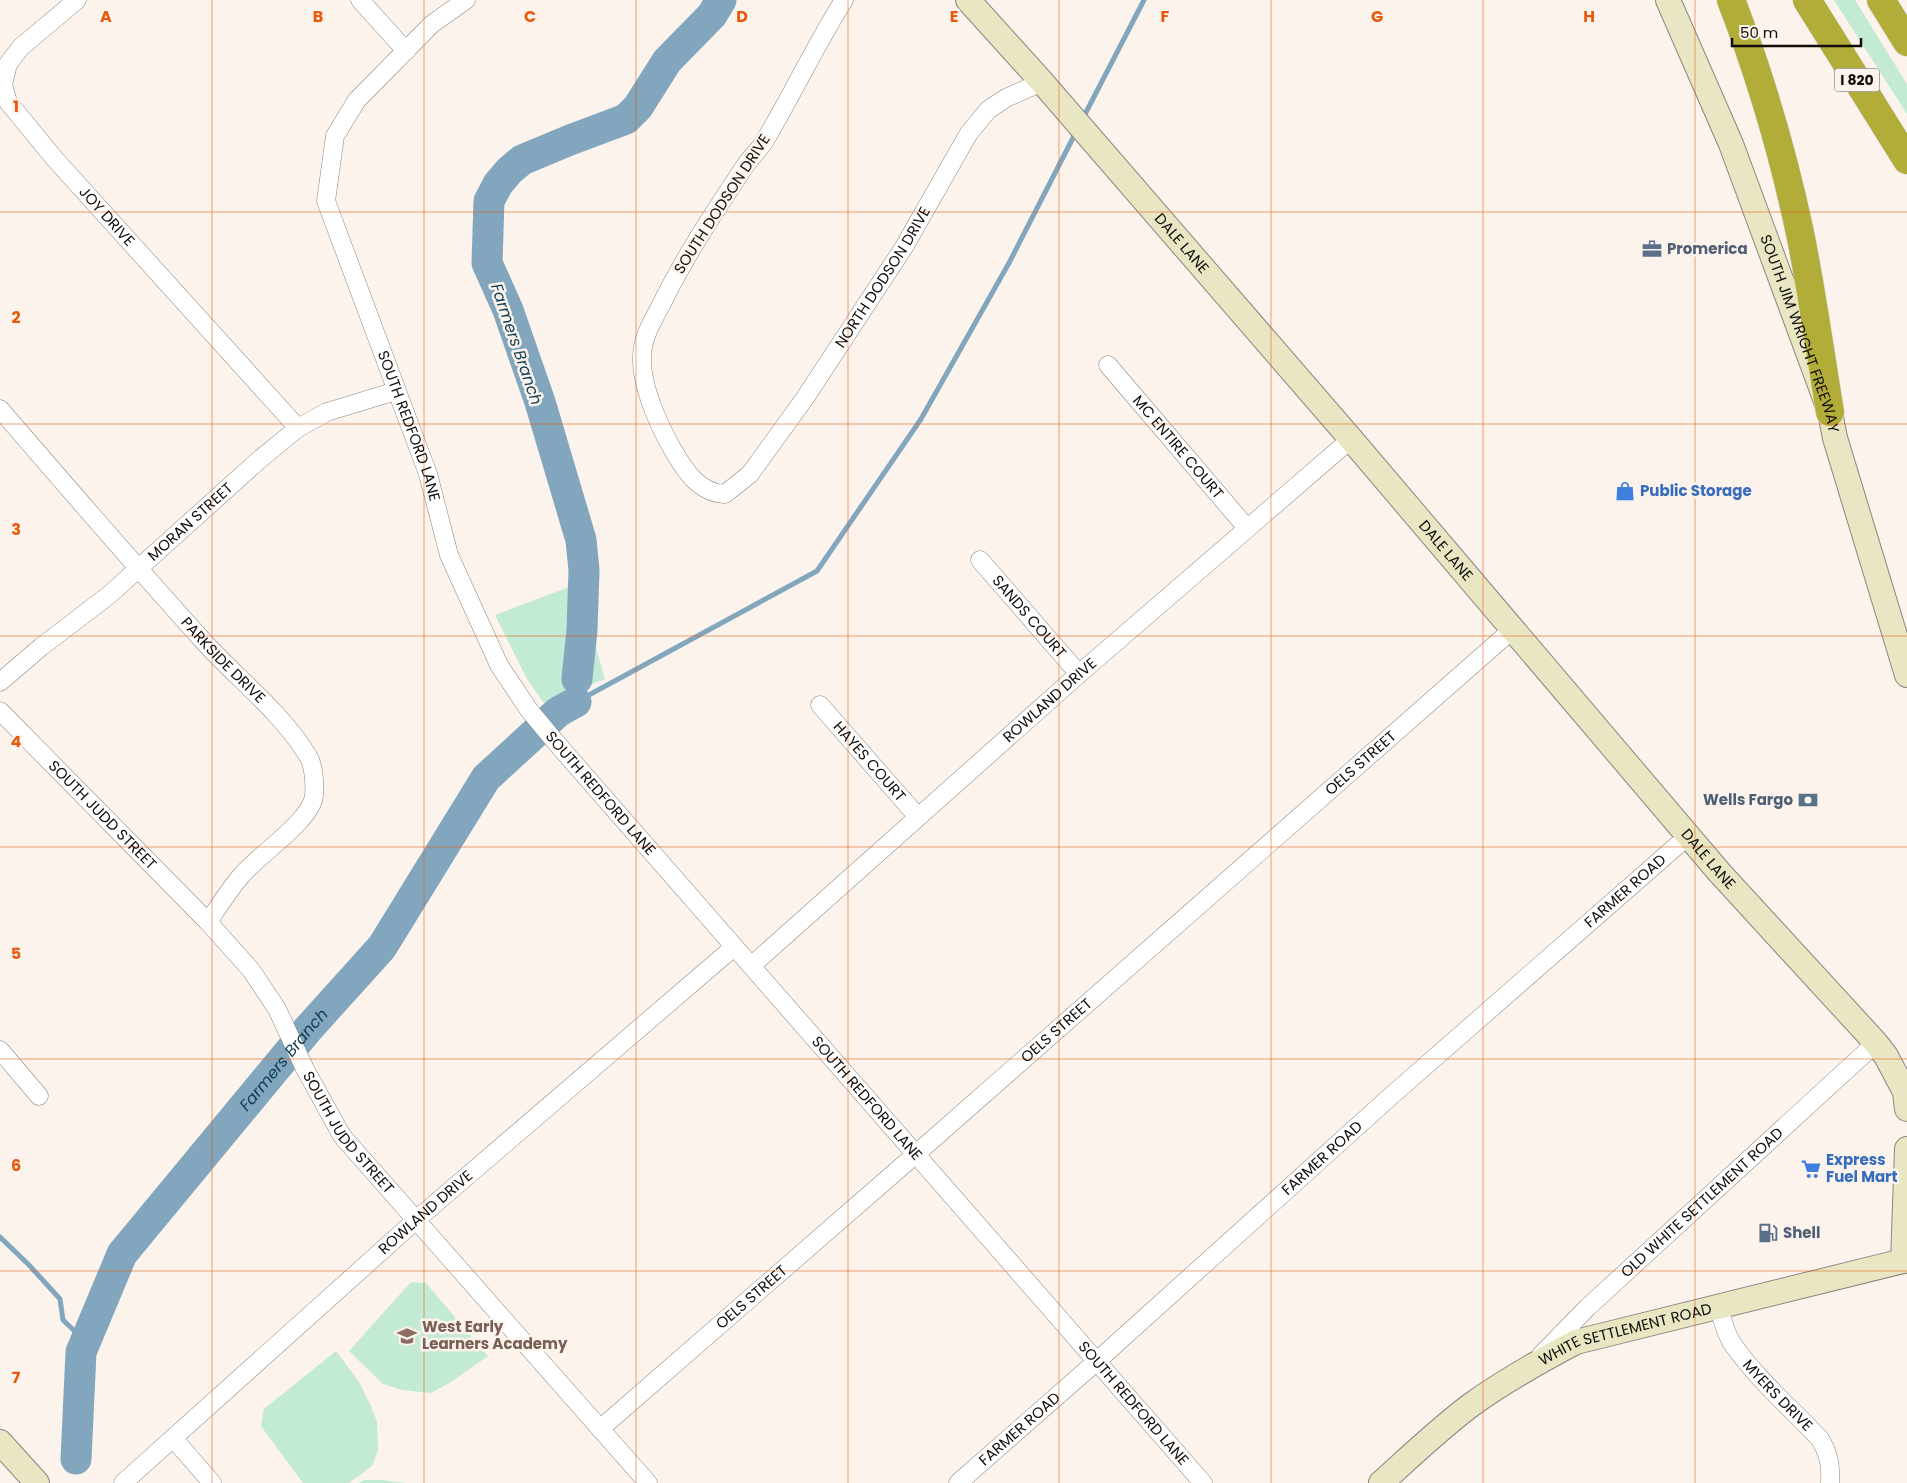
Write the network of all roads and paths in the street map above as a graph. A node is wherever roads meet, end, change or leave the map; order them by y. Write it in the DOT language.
graph roads {
  1 [pos="77,0"];
  2 [pos="360,0"];
  3 [pos="466,0"];
  4 [pos="844,0"];
  5 [pos="968,0"];
  6 [pos="1668,0"];
  7 [pos="1731,0"];
  8 [pos="1807,0"];
  9 [pos="1881,0"];
  10 [pos="1907,42"];
  11 [pos="406,51"];
  12 [pos="1042,82"];
  13 [pos="1907,160"];
  14 [pos="1108,365"];
  15 [pos="396,391"];
  16 [pos="0,409"];
  17 [pos="1830,412"];
  18 [pos="298,428"];
  19 [pos="1351,439"];
  20 [pos="735,488"];
  21 [pos="1247,528"];
  22 [pos="980,560"];
  23 [pos="138,569"];
  24 [pos="1512,629"];
  25 [pos="1079,674"];
  26 [pos="1907,674"];
  27 [pos="0,682"];
  28 [pos="820,705"];
  29 [pos="0,711"];
  30 [pos="918,817"];
  31 [pos="1688,836"];
  32 [pos="208,922"];
  33 [pos="734,946"];
  34 [pos="751,966"];
  35 [pos="1876,1043"];
  36 [pos="0,1050"];
  37 [pos="39,1096"];
  38 [pos="1907,1109"];
  39 [pos="1907,1149"];
  40 [pos="916,1154"];
  41 [pos="416,1220"];
  42 [pos="1906,1265"];
  43 [pos="1719,1306"];
  44 [pos="1097,1361"];
  45 [pos="1532,1365"];
  46 [pos="600,1429"];
  47 [pos="173,1438"];
  48 [pos="0,1442"];
  49 [pos="36,1483"];
  50 [pos="124,1483"];
  51 [pos="212,1483"];
  52 [pos="648,1483"];
  53 [pos="958,1483"];
  54 [pos="1203,1483"];
  55 [pos="1382,1483"];
  56 [pos="1830,1483"];
  1 -- 18 [label="street, JOY DRIVE"];
  2 -- 11 [label="street"];
  3 -- 11 [label="street, SOUTH REDFORD LANE"];
  4 -- 20 [label="street, SOUTH DODSON DRIVE"];
  5 -- 12 [label="street, DALE LANE"];
  6 -- 17 [label="street, SOUTH JIM WRIGHT FREEWAY"];
  7 -- 17 [label="highway"];
  8 -- 13 [label="highway, I 820"];
  9 -- 10 [label="highway"];
  11 -- 15 [label="street, SOUTH REDFORD LANE"];
  12 -- 19 [label="street, DALE LANE"];
  12 -- 20 [label="street, NORTH DODSON DRIVE"];
  14 -- 21 [label="street, MC ENTIRE COURT"];
  15 -- 18 [label="street, MORAN STREET"];
  15 -- 33 [label="street, SOUTH REDFORD LANE"];
  16 -- 23 [label="street, PARKSIDE DRIVE"];
  17 -- 26 [label="street, SOUTH JIM WRIGHT FREEWAY"];
  18 -- 23 [label="street, MORAN STREET"];
  19 -- 21 [label="street, ROWLAND DRIVE"];
  19 -- 24 [label="street, DALE LANE"];
  21 -- 25 [label="street, ROWLAND DRIVE"];
  22 -- 25 [label="street, SANDS COURT"];
  23 -- 27 [label="street, MORAN STREET"];
  23 -- 32 [label="street, PARKSIDE DRIVE"];
  24 -- 31 [label="street, DALE LANE"];
  24 -- 40 [label="street, OELS STREET"];
  25 -- 30 [label="street, ROWLAND DRIVE"];
  28 -- 30 [label="street, HAYES COURT"];
  29 -- 32 [label="street, SOUTH JUDD STREET"];
  30 -- 34 [label="street, ROWLAND DRIVE"];
  31 -- 35 [label="street, DALE LANE"];
  31 -- 44 [label="street, FARMER ROAD"];
  32 -- 41 [label="street, SOUTH JUDD STREET"];
  33 -- 34 [label="street, SOUTH REDFORD LANE"];
  33 -- 41 [label="street, ROWLAND DRIVE"];
  34 -- 40 [label="street, SOUTH REDFORD LANE"];
  35 -- 38 [label="street, DALE LANE"];
  35 -- 45 [label="street, OLD WHITE SETTLEMENT ROAD"];
  36 -- 37 [label="street"];
  39 -- 42 [label="street"];
  40 -- 44 [label="street, SOUTH REDFORD LANE"];
  40 -- 46 [label="street, OELS STREET"];
  41 -- 46 [label="street, SOUTH JUDD STREET"];
  41 -- 47 [label="street, ROWLAND DRIVE"];
  42 -- 43 [label="street, WHITE SETTLEMENT ROAD"];
  43 -- 45 [label="street, WHITE SETTLEMENT ROAD"];
  43 -- 56 [label="street, MYERS DRIVE"];
  44 -- 53 [label="street, FARMER ROAD"];
  44 -- 54 [label="street, SOUTH REDFORD LANE"];
  45 -- 55 [label="street, WHITE SETTLEMENT ROAD"];
  46 -- 52 [label="street, SOUTH JUDD STREET"];
  47 -- 50 [label="street, ROWLAND DRIVE"];
  47 -- 51 [label="street"];
  48 -- 49 [label="street"];
}
